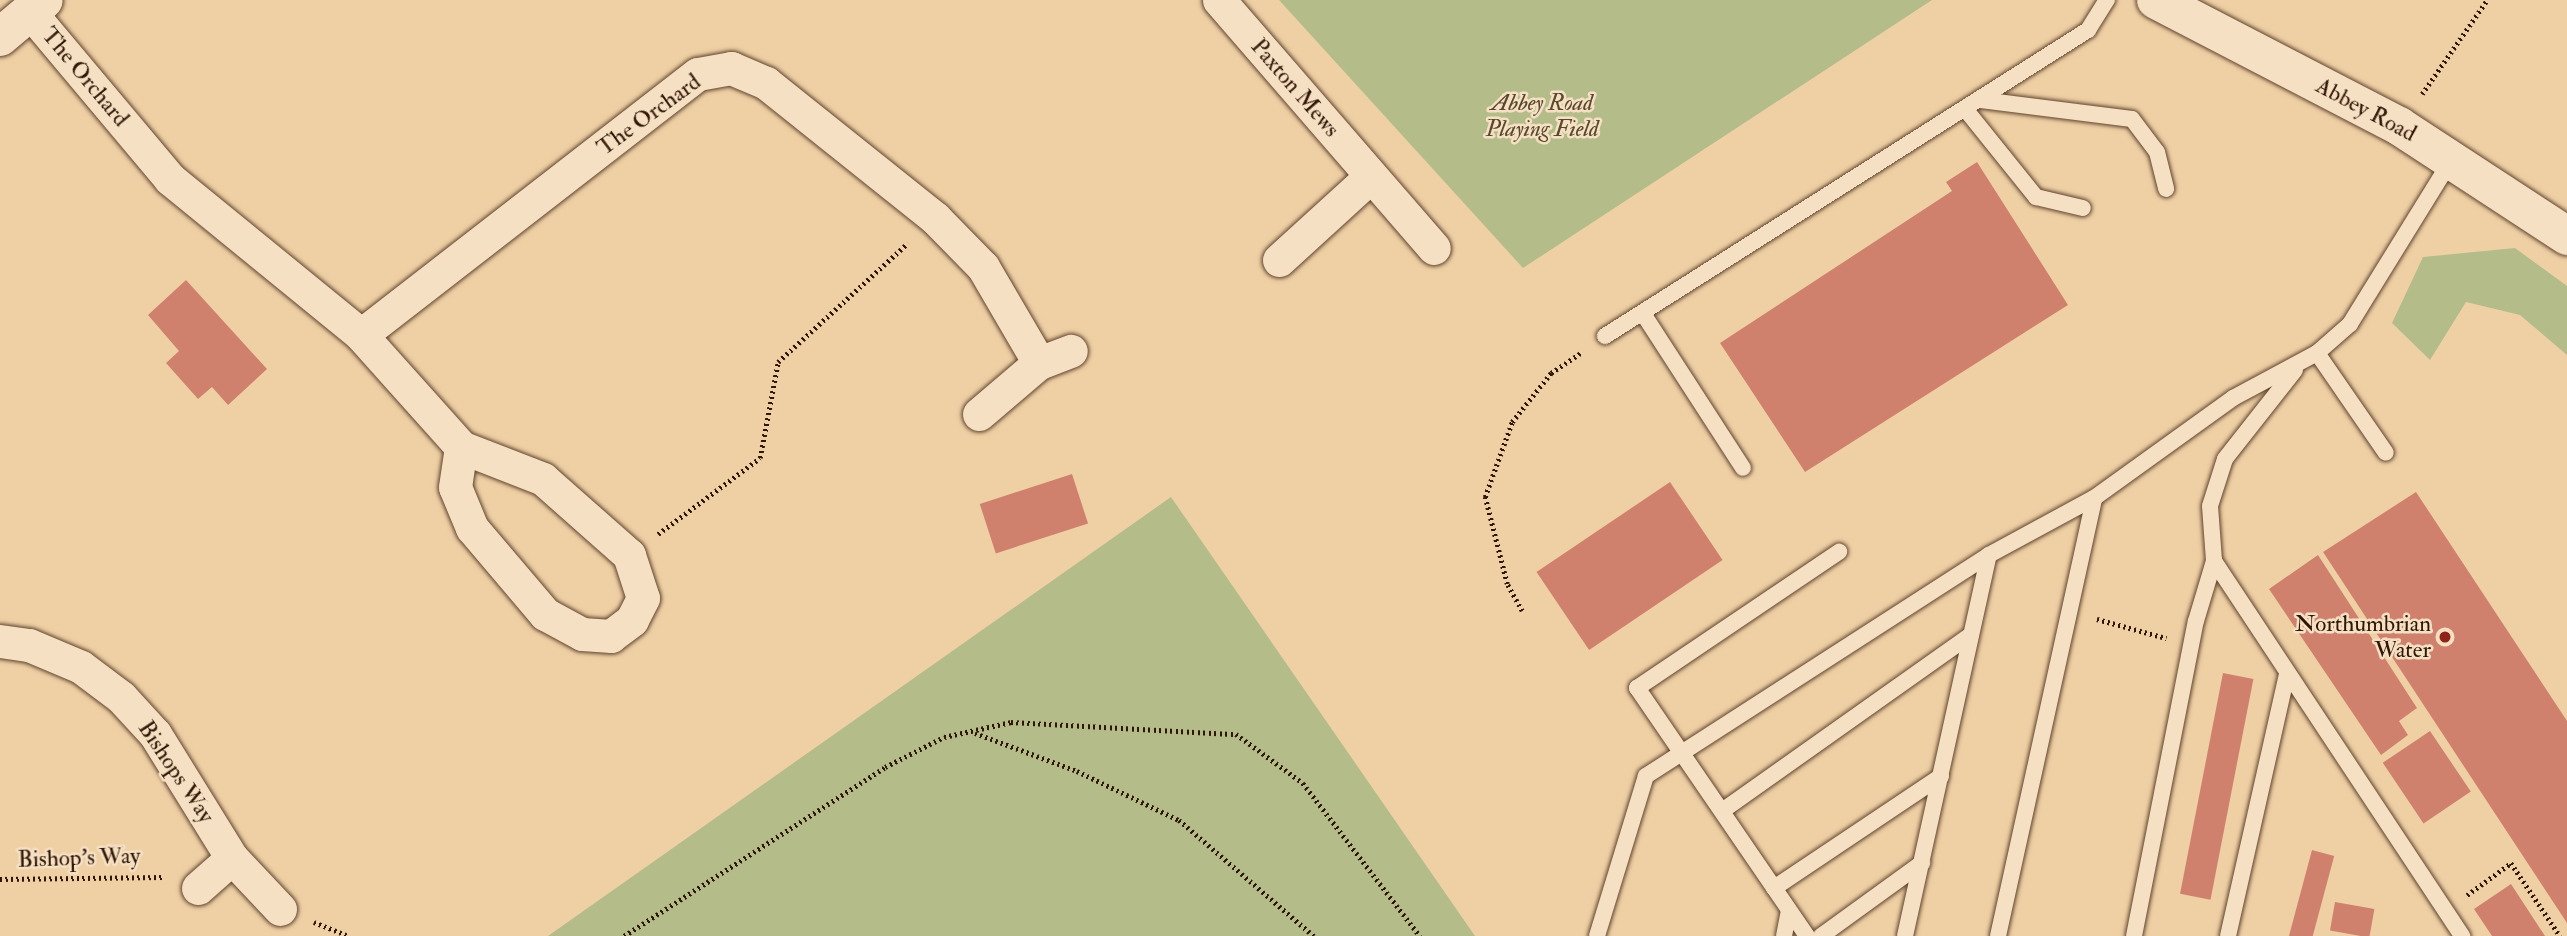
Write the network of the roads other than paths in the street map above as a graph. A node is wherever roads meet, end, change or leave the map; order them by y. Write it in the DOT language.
graph roads {
  1 [pos="1219,0"];
  2 [pos="2106,0"];
  3 [pos="2156,0"];
  4 [pos="37,6"];
  5 [pos="0,37"];
  6 [pos="1981,100"];
  7 [pos="1966,110"];
  8 [pos="2452,159"];
  9 [pos="1370,177"];
  10 [pos="2166,189"];
  11 [pos="2083,208"];
  12 [pos="2567,236"];
  13 [pos="1434,248"];
  14 [pos="1279,260"];
  15 [pos="1644,315"];
  16 [pos="361,335"];
  17 [pos="1605,337"];
  18 [pos="1071,351"];
  19 [pos="2317,353"];
  20 [pos="1039,363"];
  21 [pos="2299,365"];
  22 [pos="979,414"];
  23 [pos="461,447"];
  24 [pos="2386,453"];
  25 [pos="1743,468"];
  26 [pos="2094,498"];
  27 [pos="1839,552"];
  28 [pos="1989,555"];
  29 [pos="2214,561"];
  30 [pos="1971,635"];
  31 [pos="0,641"];
  32 [pos="2287,675"];
  33 [pos="1680,750"];
  34 [pos="1941,776"];
  35 [pos="1722,811"];
  36 [pos="232,858"];
  37 [pos="1922,863"];
  38 [pos="198,888"];
  39 [pos="1774,888"];
  40 [pos="280,909"];
  41 [pos="1790,911"];
  42 [pos="1597,936"];
  43 [pos="1784,936"];
  44 [pos="1807,936"];
  45 [pos="1821,936"];
  46 [pos="1905,936"];
  47 [pos="1998,936"];
  48 [pos="2134,936"];
  49 [pos="2228,936"];
  50 [pos="2462,936"];
  1 -- 9 [label="street, Paxton Mews"];
  2 -- 6 [label="lane"];
  3 -- 8 [label="street, Abbey Road"];
  4 -- 5 [label="street"];
  4 -- 16 [label="street, The Orchard"];
  6 -- 7 [label="lane"];
  6 -- 10 [label="lane"];
  7 -- 11 [label="lane"];
  7 -- 15 [label="lane"];
  8 -- 12 [label="street, Abbey Road"];
  8 -- 19 [label="lane"];
  9 -- 13 [label="street, Paxton Mews"];
  9 -- 14 [label="street"];
  15 -- 17 [label="lane"];
  15 -- 25 [label="lane"];
  16 -- 20 [label="street, The Orchard"];
  16 -- 23 [label="street, The Orchard"];
  18 -- 20 [label="street"];
  19 -- 21 [label="lane"];
  19 -- 24 [label="lane"];
  20 -- 22 [label="street"];
  21 -- 26 [label="lane"];
  21 -- 29 [label="lane"];
  23 -- 23 [label="street, The Orchard"];
  26 -- 28 [label="lane"];
  26 -- 47 [label="lane"];
  27 -- 33 [label="lane"];
  28 -- 30 [label="lane"];
  28 -- 33 [label="lane"];
  29 -- 32 [label="lane"];
  29 -- 48 [label="lane"];
  30 -- 34 [label="lane"];
  30 -- 35 [label="lane"];
  31 -- 36 [label="street, Bishops Way"];
  32 -- 49 [label="lane"];
  32 -- 50 [label="lane"];
  33 -- 35 [label="lane"];
  33 -- 42 [label="lane"];
  34 -- 37 [label="lane"];
  34 -- 39 [label="lane"];
  35 -- 39 [label="lane"];
  36 -- 38 [label="street"];
  36 -- 40 [label="street, Bishops Way"];
  37 -- 45 [label="lane"];
  37 -- 46 [label="lane"];
  39 -- 41 [label="lane"];
  41 -- 43 [label="lane"];
  41 -- 44 [label="lane"];
}
